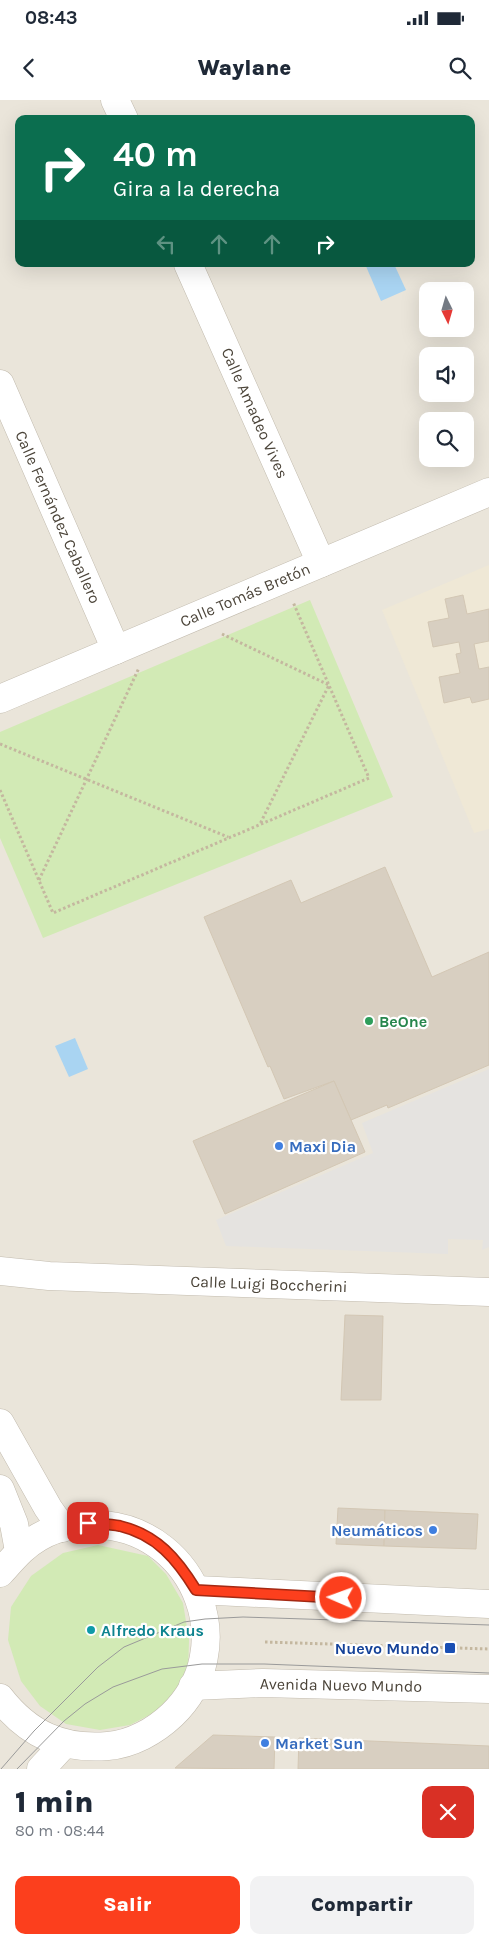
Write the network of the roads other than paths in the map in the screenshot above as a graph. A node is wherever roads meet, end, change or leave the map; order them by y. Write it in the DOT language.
graph roads {
  1 [pos="115,100"];
  2 [pos="122,115"];
  3 [pos="189,267"];
  4 [pos="0,384"];
  5 [pos="489,492"];
  6 [pos="321,563"];
  7 [pos="116,650"];
  8 [pos="0,699"];
  9 [pos="0,1271"];
  10 [pos="49,1276"];
  11 [pos="0,1285"];
  12 [pos="489,1292"];
  13 [pos="0,1423"];
  14 [pos="0,1489"];
  15 [pos="62,1528"];
  16 [pos="19,1551"];
  17 [pos="0,1573"];
  18 [pos="196,1590"];
  19 [pos="489,1604"];
  20 [pos="193,1686"];
  21 [pos="489,1689"];
  22 [pos="3,1711"];
  23 [pos="64,1744"];
  24 [pos="41,1769"];
  1 -- 2 [label="street"];
  3 -- 6 [label="street, Calle Amadeo Vives"];
  4 -- 7 [label="street, Calle Fernández Caballero"];
  5 -- 6 [label="street, Calle Tomás Bretón"];
  6 -- 7 [label="street, Calle Tomás Bretón"];
  7 -- 8 [label="street, Calle Tomás Bretón"];
  9 -- 10 [label="street, Calle Luigi Boccherini"];
  10 -- 11 [label="street, Calle Luigi Boccherini"];
  10 -- 12 [label="street, Calle Luigi Boccherini"];
  13 -- 15 [label="street"];
  14 -- 16 [label="street"];
  15 -- 16 [label="street"];
  15 -- 18 [label="street"];
  16 -- 17 [label="street"];
  18 -- 19 [label="street"];
  18 -- 20 [label="street"];
  20 -- 21 [label="street, Avenida Nuevo Mundo"];
  20 -- 23 [label="street"];
  22 -- 23 [label="street"];
  23 -- 24 [label="street"];
}
